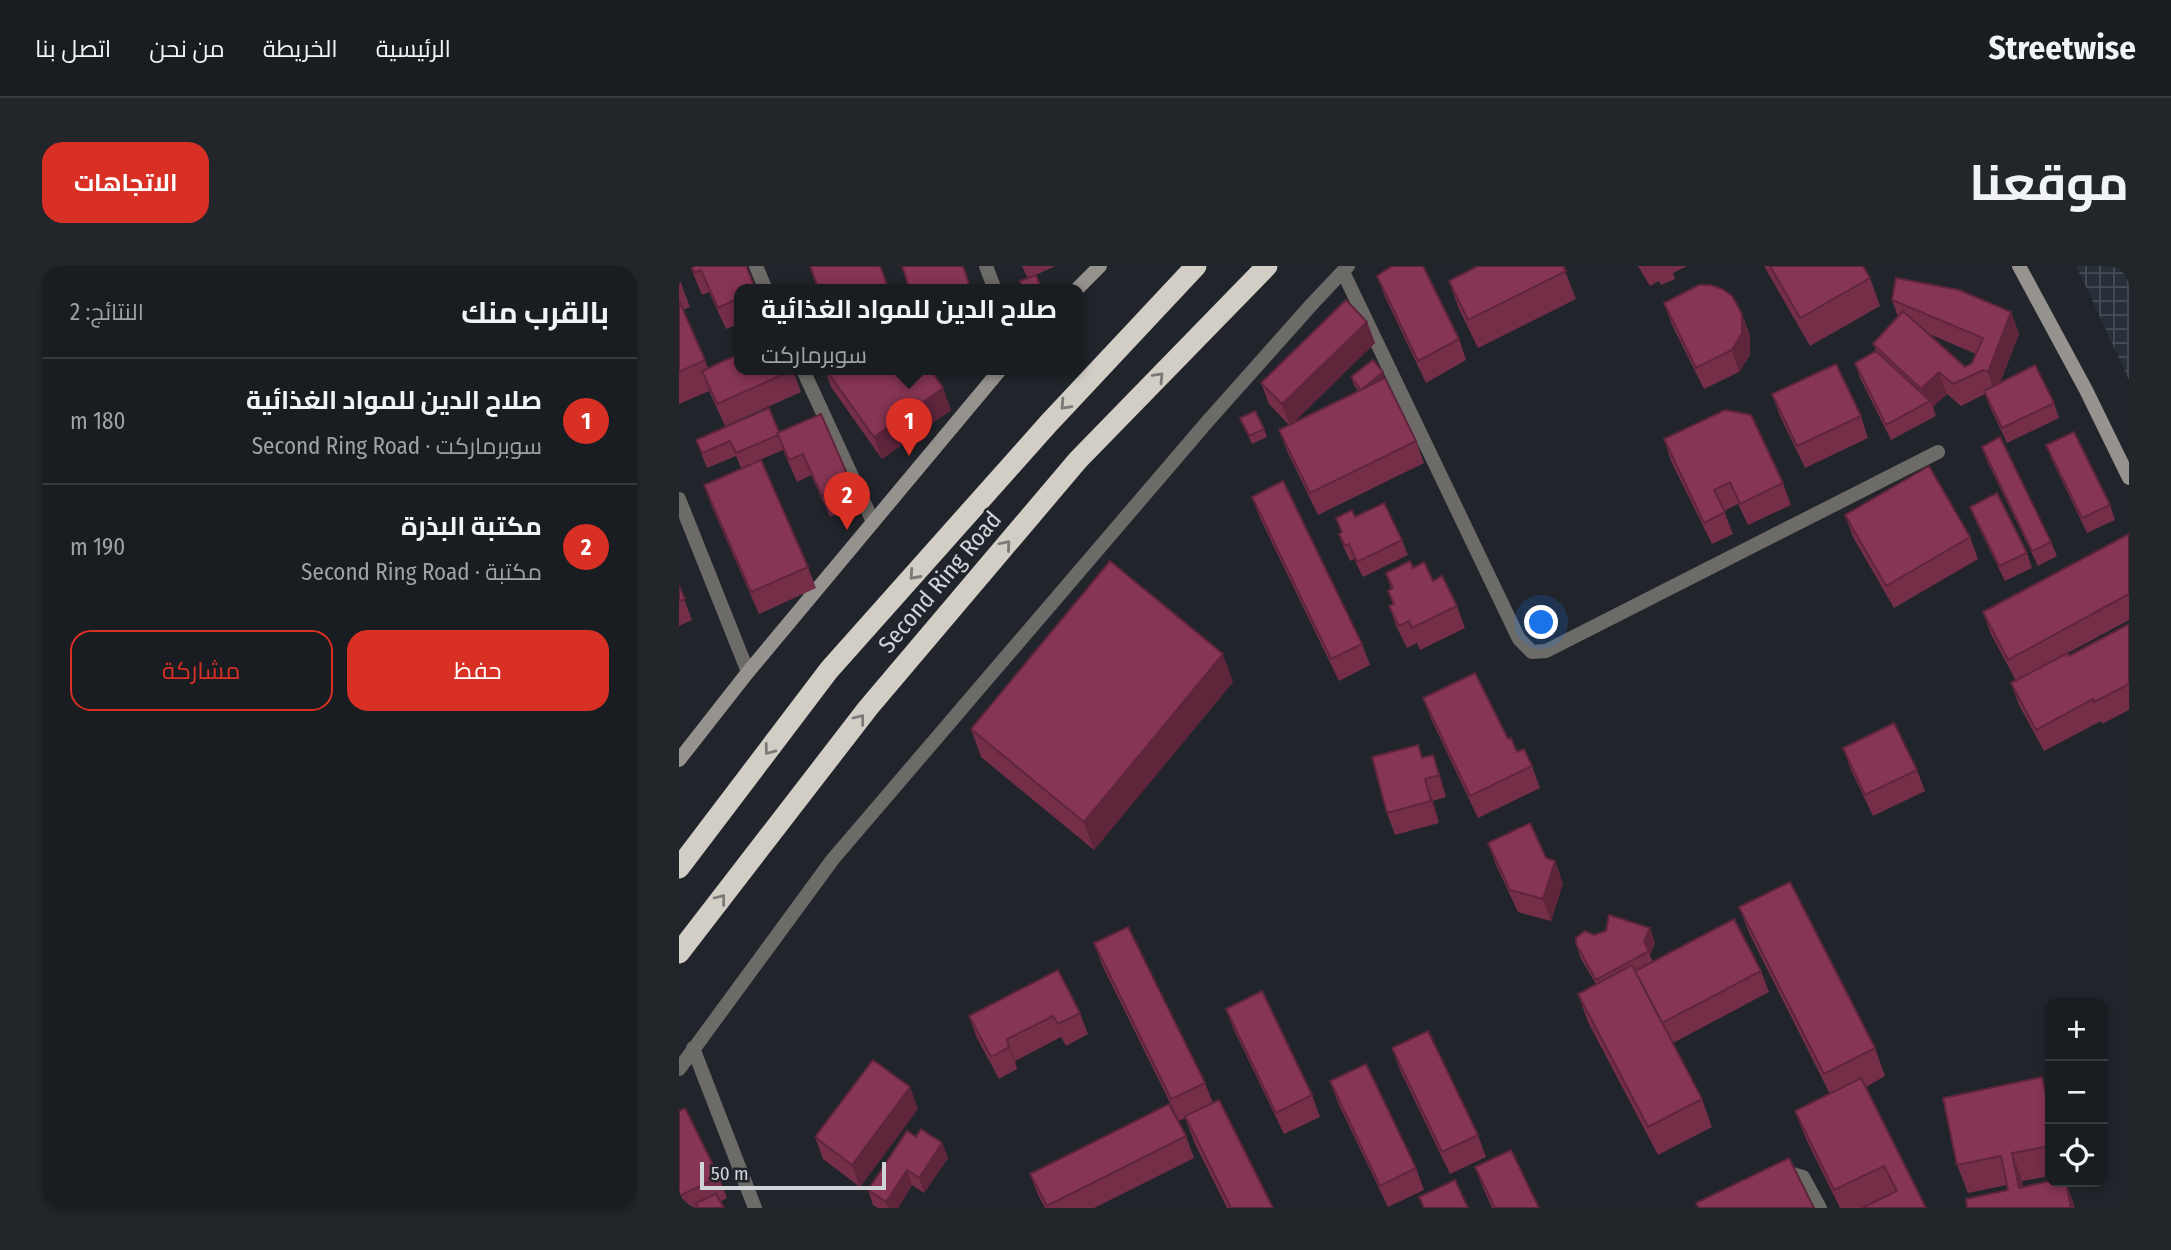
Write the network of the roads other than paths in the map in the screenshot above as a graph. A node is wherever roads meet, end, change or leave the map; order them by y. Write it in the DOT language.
graph roads {
  1 [pos="755,266"];
  2 [pos="986,266"];
  3 [pos="1100,266"];
  4 [pos="1196,266"];
  5 [pos="1268,266"];
  6 [pos="2019,266"];
  7 [pos="1346,269"];
  8 [pos="764,284"];
  9 [pos="993,284"];
  10 [pos="1082,284"];
  11 [pos="805,375"];
  12 [pos="996,375"];
  13 [pos="1938,452"];
  14 [pos="2129,478"];
  15 [pos="679,499"];
  16 [pos="873,522"];
  17 [pos="748,673"];
  18 [pos="679,760"];
  19 [pos="679,868"];
  20 [pos="679,953"];
  21 [pos="693,1048"];
  22 [pos="679,1069"];
  23 [pos="1771,1181"];
  24 [pos="755,1208"];
  25 [pos="1819,1208"];
  1 -- 8 [label="street"];
  2 -- 9 [label="street"];
  3 -- 10 [label="street"];
  4 -- 19 [label="highway, Second Ring Road, one-way"];
  20 -- 5 [label="highway, Second Ring Road, one-way"];
  6 -- 14 [label="street"];
  7 -- 13 [label="street"];
  7 -- 21 [label="street"];
  11 -- 16 [label="street"];
  12 -- 16 [label="street"];
  15 -- 17 [label="street"];
  16 -- 17 [label="street"];
  17 -- 18 [label="street"];
  21 -- 22 [label="street"];
  21 -- 24 [label="street"];
  23 -- 25 [label="street"];
}
